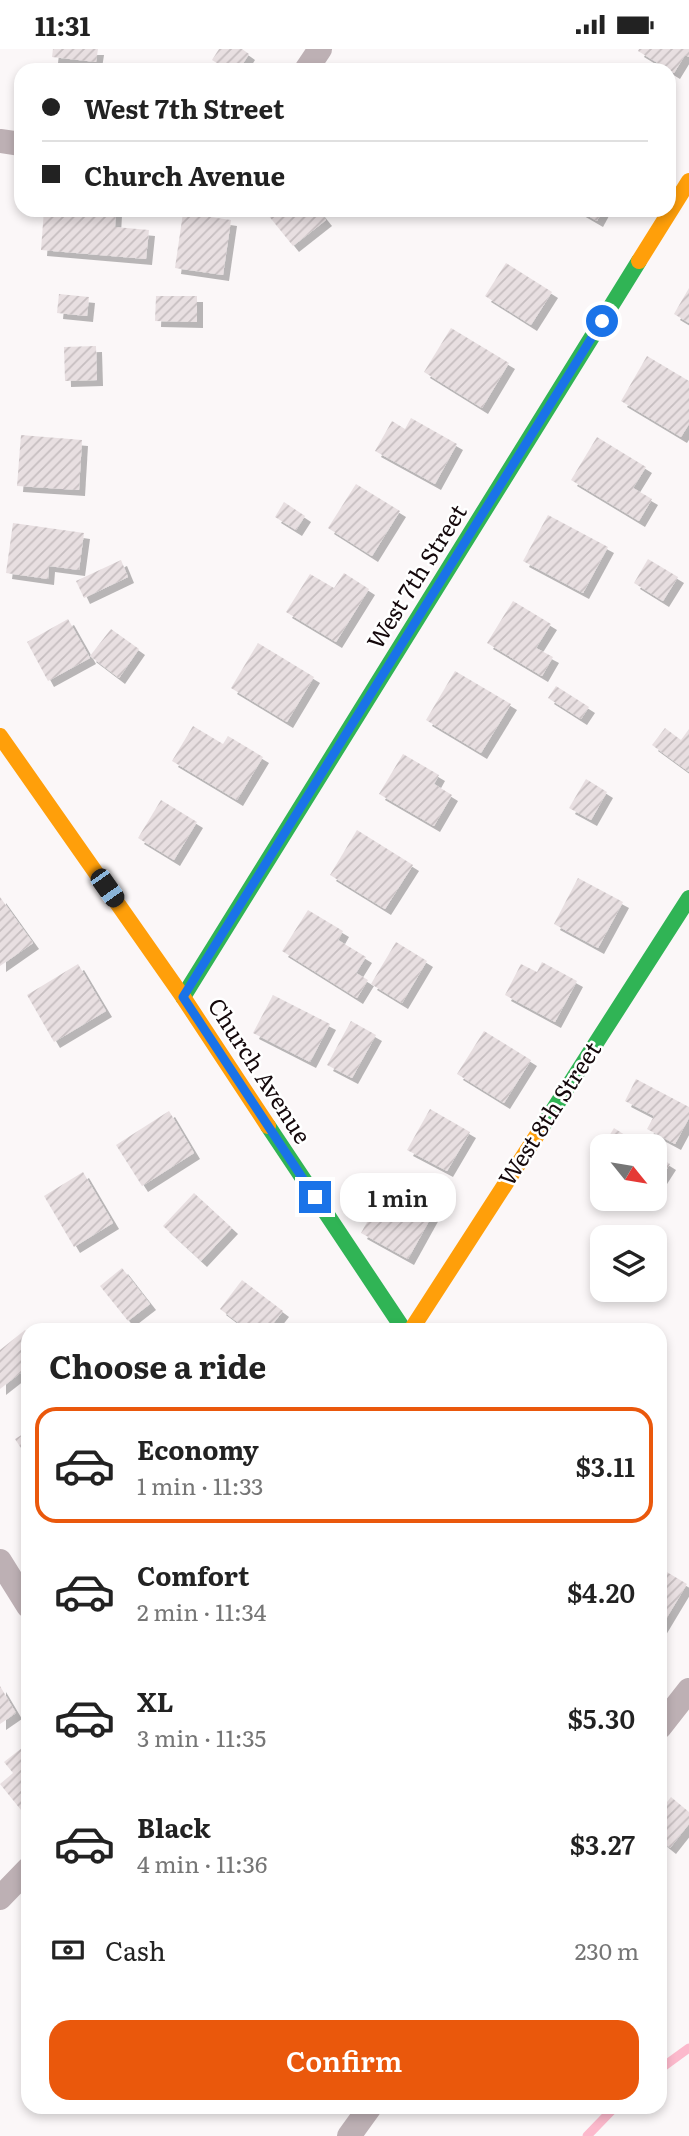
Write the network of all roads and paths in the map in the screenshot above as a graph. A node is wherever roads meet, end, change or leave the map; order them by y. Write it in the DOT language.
graph roads {
  1 [pos="689,181"];
  2 [pos="676,202"];
  3 [pos="667,217"];
  4 [pos="0,736"];
  5 [pos="689,898"];
  6 [pos="183,997"];
  7 [pos="399,1323"];
  8 [pos="416,1323"];
  9 [pos="0,1561"];
  10 [pos="21,1595"];
  11 [pos="689,1690"];
  12 [pos="667,1718"];
  13 [pos="21,1876"];
  14 [pos="0,1898"];
  15 [pos="365,2114"];
  16 [pos="349,2136"];
  1 -- 2 [label="street, West 7th Street"];
  3 -- 6 [label="street, West 7th Street"];
  4 -- 6 [label="street, Church Avenue"];
  5 -- 8 [label="street, West 8th Street"];
  6 -- 7 [label="street, Church Avenue"];
  9 -- 10 [label="street"];
  11 -- 12 [label="street"];
  13 -- 14 [label="street"];
  15 -- 16 [label="street"];
}
